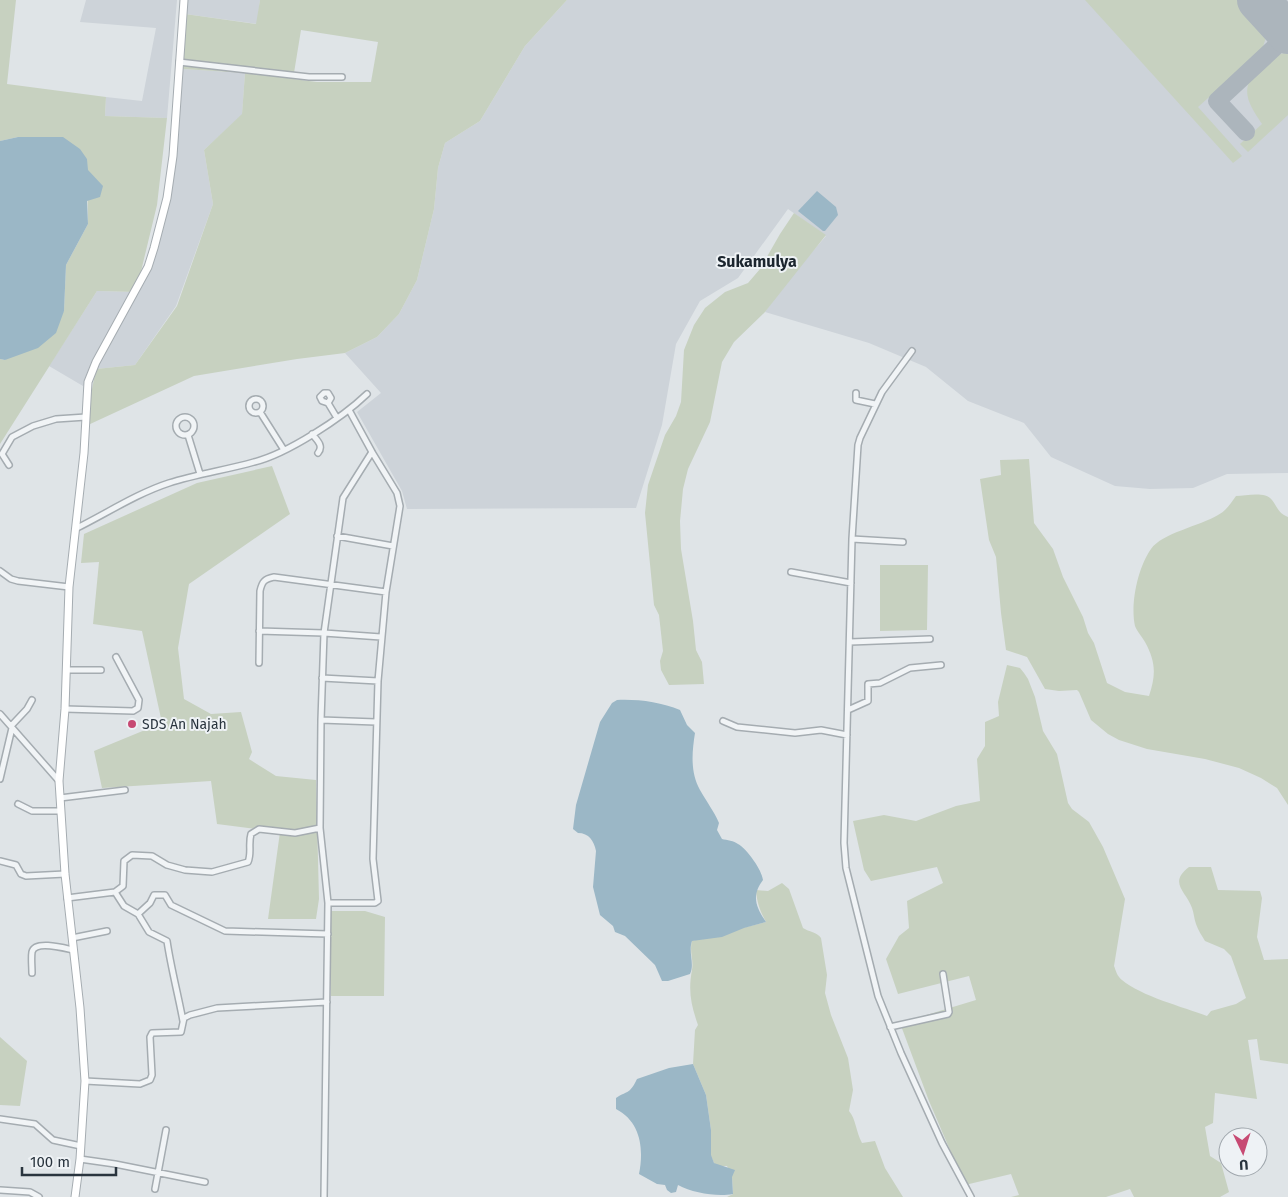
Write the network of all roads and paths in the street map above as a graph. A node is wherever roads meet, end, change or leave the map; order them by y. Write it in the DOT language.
graph roads {
  1 [pos="184,0"];
  2 [pos="180,62"];
  3 [pos="342,78"];
  4 [pos="912,351"];
  5 [pos="856,393"];
  6 [pos="367,394"];
  7 [pos="328,403"];
  8 [pos="876,404"];
  9 [pos="349,410"];
  10 [pos="260,412"];
  11 [pos="86,417"];
  12 [pos="337,418"];
  13 [pos="312,434"];
  14 [pos="188,435"];
  15 [pos="284,450"];
  16 [pos="372,452"];
  17 [pos="318,453"];
  18 [pos="9,465"];
  19 [pos="200,474"];
  20 [pos="77,528"];
  21 [pos="337,536"];
  22 [pos="852,539"];
  23 [pos="902,542"];
  24 [pos="393,546"];
  25 [pos="0,571"];
  26 [pos="791,572"];
  27 [pos="851,583"];
  28 [pos="330,584"];
  29 [pos="70,587"];
  30 [pos="386,592"];
  31 [pos="259,631"];
  32 [pos="324,633"];
  33 [pos="381,637"];
  34 [pos="930,639"];
  35 [pos="850,642"];
  36 [pos="116,657"];
  37 [pos="259,663"];
  38 [pos="942,665"];
  39 [pos="67,670"];
  40 [pos="101,670"];
  41 [pos="322,678"];
  42 [pos="378,681"];
  43 [pos="32,700"];
  44 [pos="65,709"];
  45 [pos="848,710"];
  46 [pos="0,714"];
  47 [pos="321,720"];
  48 [pos="723,721"];
  49 [pos="376,722"];
  50 [pos="11,727"];
  51 [pos="847,735"];
  52 [pos="7,748"];
  53 [pos="0,752"];
  54 [pos="0,779"];
  55 [pos="59,782"];
  56 [pos="125,790"];
  57 [pos="60,798"];
  58 [pos="18,804"];
  59 [pos="60,811"];
  60 [pos="320,828"];
  61 [pos="0,861"];
  62 [pos="65,874"];
  63 [pos="115,892"];
  64 [pos="67,898"];
  65 [pos="328,903"];
  66 [pos="138,914"];
  67 [pos="107,932"];
  68 [pos="328,934"];
  69 [pos="72,938"];
  70 [pos="73,950"];
  71 [pos="32,973"];
  72 [pos="943,974"];
  73 [pos="327,1002"];
  74 [pos="183,1021"];
  75 [pos="890,1027"];
  76 [pos="85,1081"];
  77 [pos="0,1119"];
  78 [pos="166,1130"];
  79 [pos="81,1146"];
  80 [pos="80,1159"];
  81 [pos="158,1173"];
  82 [pos="205,1182"];
  83 [pos="155,1189"];
  84 [pos="0,1190"];
  85 [pos="39,1197"];
  86 [pos="75,1197"];
  87 [pos="324,1197"];
  88 [pos="971,1197"];
  1 -- 2 [label="main road"];
  2 -- 3 [label="street"];
  2 -- 11 [label="main road"];
  4 -- 8 [label="street"];
  5 -- 8 [label="street"];
  6 -- 9 [label="street"];
  7 -- 12 [label="street"];
  8 -- 22 [label="street"];
  9 -- 12 [label="street"];
  9 -- 16 [label="street"];
  10 -- 15 [label="street"];
  11 -- 18 [label="street"];
  11 -- 20 [label="main road"];
  12 -- 13 [label="street"];
  13 -- 15 [label="street"];
  13 -- 17 [label="street"];
  14 -- 19 [label="street"];
  15 -- 19 [label="street"];
  16 -- 21 [label="street"];
  16 -- 24 [label="street"];
  19 -- 20 [label="street"];
  20 -- 29 [label="main road"];
  21 -- 24 [label="street"];
  21 -- 28 [label="street"];
  22 -- 23 [label="street"];
  22 -- 27 [label="street"];
  24 -- 30 [label="street"];
  25 -- 29 [label="street"];
  26 -- 27 [label="street"];
  27 -- 35 [label="street"];
  28 -- 30 [label="street"];
  28 -- 31 [label="street"];
  28 -- 32 [label="street"];
  29 -- 39 [label="main road"];
  30 -- 33 [label="street"];
  31 -- 32 [label="street"];
  31 -- 37 [label="street"];
  32 -- 33 [label="street"];
  32 -- 41 [label="street"];
  33 -- 42 [label="street"];
  34 -- 35 [label="street"];
  35 -- 45 [label="street"];
  36 -- 44 [label="street"];
  38 -- 45 [label="street"];
  39 -- 40 [label="street"];
  39 -- 44 [label="main road"];
  41 -- 42 [label="street"];
  41 -- 47 [label="street"];
  42 -- 49 [label="street"];
  43 -- 50 [label="street"];
  44 -- 55 [label="main road"];
  45 -- 51 [label="street"];
  46 -- 50 [label="street"];
  47 -- 49 [label="street"];
  47 -- 60 [label="street"];
  48 -- 51 [label="street"];
  49 -- 65 [label="street"];
  50 -- 52 [label="street"];
  50 -- 55 [label="street"];
  51 -- 75 [label="street"];
  52 -- 53 [label="street"];
  52 -- 54 [label="street"];
  55 -- 57 [label="main road"];
  56 -- 57 [label="street"];
  57 -- 59 [label="main road"];
  58 -- 59 [label="street"];
  59 -- 62 [label="main road"];
  60 -- 63 [label="street"];
  60 -- 65 [label="street"];
  61 -- 62 [label="street"];
  62 -- 64 [label="main road"];
  63 -- 64 [label="street"];
  63 -- 66 [label="street"];
  64 -- 69 [label="main road"];
  65 -- 68 [label="street"];
  66 -- 68 [label="street"];
  66 -- 74 [label="street"];
  67 -- 69 [label="street"];
  68 -- 73 [label="street"];
  69 -- 70 [label="main road"];
  70 -- 71 [label="street"];
  70 -- 76 [label="main road"];
  72 -- 75 [label="street"];
  73 -- 74 [label="street"];
  73 -- 87 [label="street"];
  74 -- 76 [label="street"];
  75 -- 88 [label="street"];
  76 -- 79 [label="main road"];
  77 -- 79 [label="street"];
  78 -- 81 [label="street"];
  79 -- 80 [label="main road"];
  80 -- 81 [label="street"];
  80 -- 86 [label="main road"];
  81 -- 82 [label="street"];
  81 -- 83 [label="street"];
  84 -- 85 [label="street"];
}
